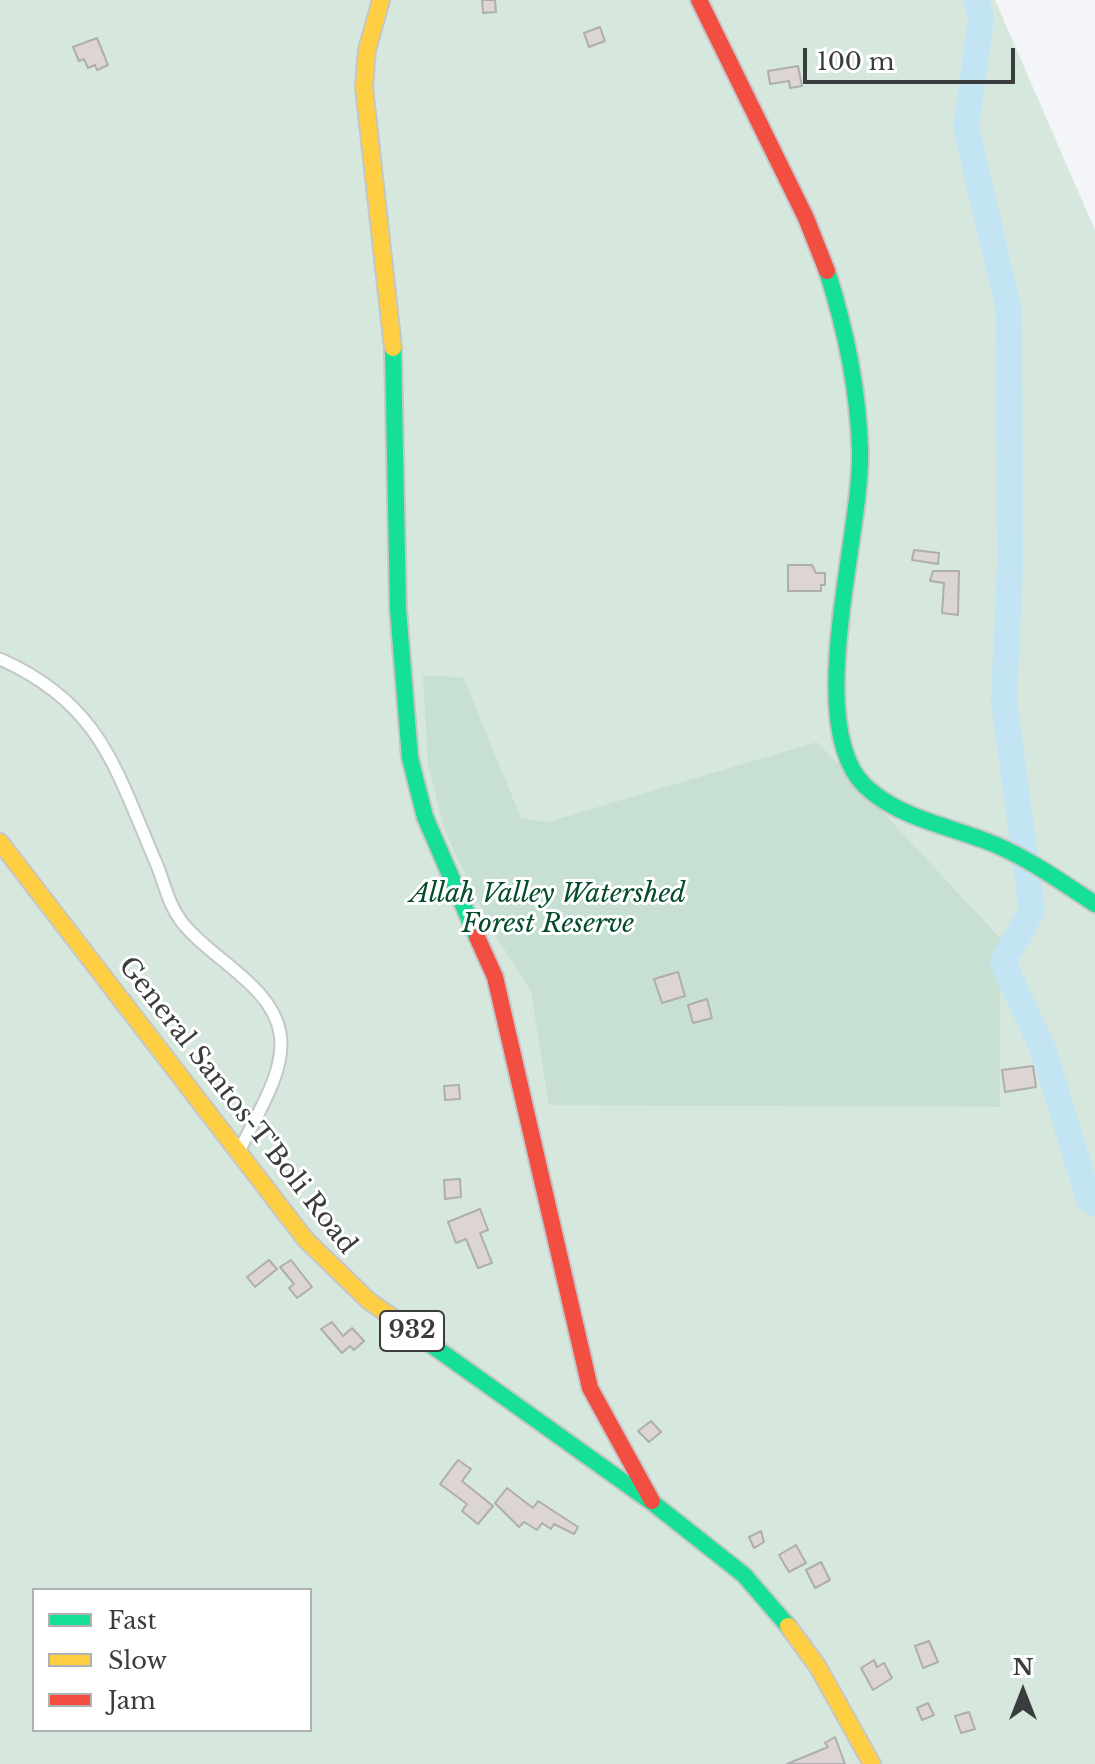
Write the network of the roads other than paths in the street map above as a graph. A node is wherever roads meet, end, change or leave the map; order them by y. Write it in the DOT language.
graph roads {
  1 [pos="381,0"];
  2 [pos="699,0"];
  3 [pos="0,659"];
  4 [pos="0,842"];
  5 [pos="1095,904"];
  6 [pos="239,1152"];
  7 [pos="653,1503"];
  8 [pos="872,1764"];
  1 -- 7 [label="street"];
  2 -- 5 [label="street"];
  3 -- 6 [label="street"];
  4 -- 6 [label="street, General Santos-T'Boli Road / 932"];
  6 -- 7 [label="street, General Santos-T'Boli Road / 932"];
  7 -- 8 [label="street, General Santos-T'Boli Road / 932"];
}
